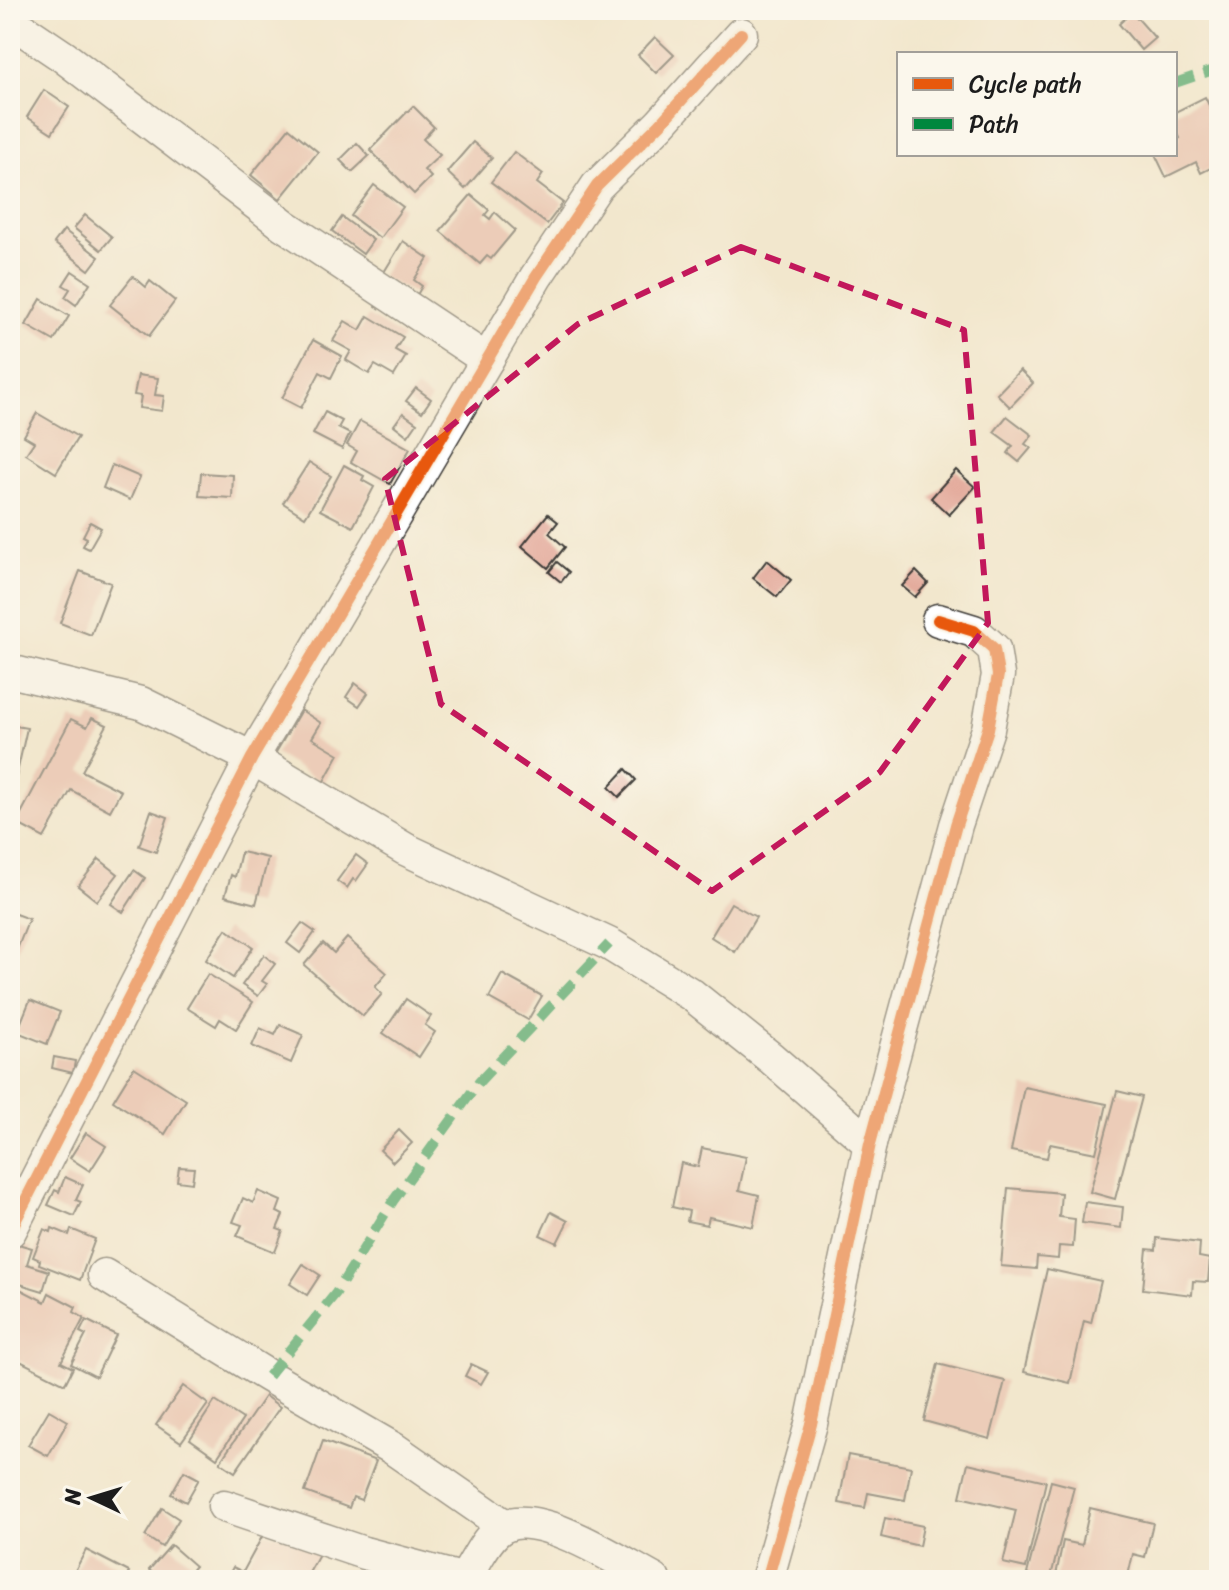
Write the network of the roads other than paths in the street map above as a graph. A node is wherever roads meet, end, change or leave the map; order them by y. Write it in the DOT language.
graph roads {
  1 [pos="10,25"];
  2 [pos="741,34"];
  3 [pos="487,360"];
  4 [pos="938,620"];
  5 [pos="10,671"];
  6 [pos="252,758"];
  7 [pos="870,1144"];
  8 [pos="18,1196"];
  9 [pos="10,1231"];
  10 [pos="104,1275"];
  11 [pos="224,1506"];
  12 [pos="505,1526"];
  13 [pos="464,1580"];
  14 [pos="654,1580"];
  15 [pos="767,1580"];
  1 -- 3 [label="street"];
  2 -- 3 [label="street"];
  3 -- 6 [label="street"];
  4 -- 7 [label="street"];
  5 -- 6 [label="street"];
  6 -- 7 [label="street"];
  6 -- 8 [label="street"];
  7 -- 15 [label="street"];
  8 -- 9 [label="street"];
  10 -- 12 [label="street"];
  11 -- 13 [label="street"];
  12 -- 13 [label="street"];
  12 -- 14 [label="street"];
}
